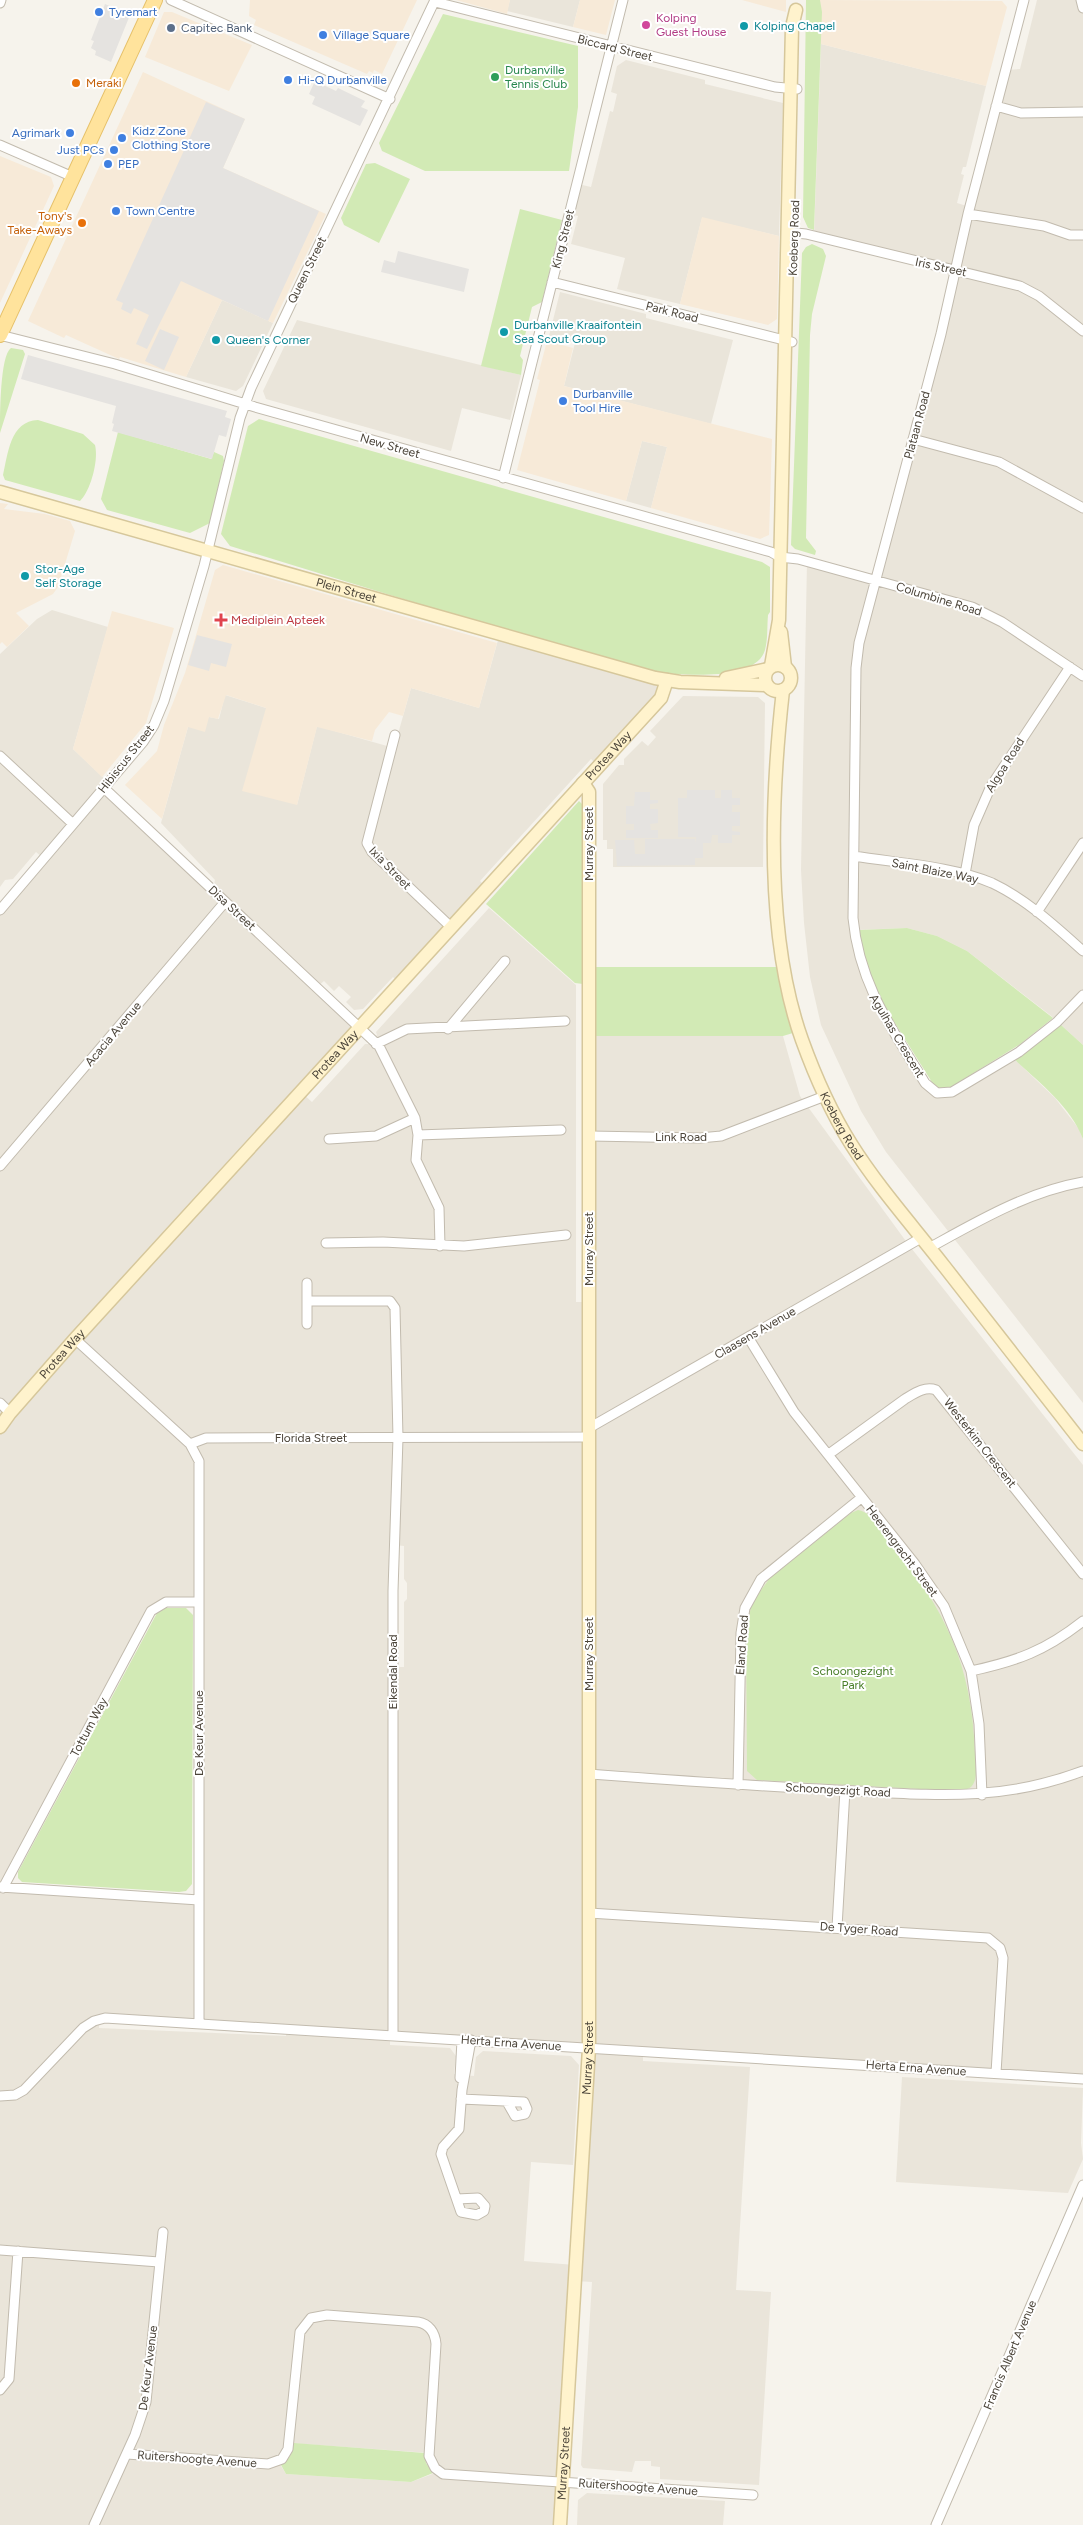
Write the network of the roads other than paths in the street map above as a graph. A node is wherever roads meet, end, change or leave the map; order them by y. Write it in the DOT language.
graph roads {
  1 [pos="155,0"];
  2 [pos="171,0"];
  3 [pos="623,0"];
  4 [pos="1024,0"];
  5 [pos="1081,0"];
  6 [pos="435,1"];
  7 [pos="796,5"];
  8 [pos="1083,8"];
  9 [pos="611,48"];
  10 [pos="794,89"];
  11 [pos="390,99"];
  12 [pos="996,106"];
  13 [pos="1083,112"];
  14 [pos="0,145"];
  15 [pos="73,177"];
  16 [pos="968,214"];
  17 [pos="790,233"];
  18 [pos="1083,235"];
  19 [pos="954,270"];
  20 [pos="552,282"];
  21 [pos="1083,331"];
  22 [pos="0,335"];
  23 [pos="789,341"];
  24 [pos="245,404"];
  25 [pos="913,439"];
  26 [pos="503,478"];
  27 [pos="0,492"];
  28 [pos="1083,508"];
  29 [pos="208,551"];
  30 [pos="780,557"];
  31 [pos="876,580"];
  32 [pos="779,620"];
  33 [pos="785,667"];
  34 [pos="1070,667"];
  35 [pos="769,668"];
  36 [pos="1083,676"];
  37 [pos="666,680"];
  38 [pos="694,683"];
  39 [pos="773,688"];
  40 [pos="396,735"];
  41 [pos="0,756"];
  42 [pos="583,783"];
  43 [pos="104,788"];
  44 [pos="73,824"];
  45 [pos="1083,844"];
  46 [pos="854,856"];
  47 [pos="965,874"];
  48 [pos="225,902"];
  49 [pos="0,910"];
  50 [pos="1037,912"];
  51 [pos="452,928"];
  52 [pos="1083,951"];
  53 [pos="505,961"];
  54 [pos="1083,995"];
  55 [pos="565,1021"];
  56 [pos="360,1029"];
  57 [pos="448,1029"];
  58 [pos="376,1044"];
  59 [pos="825,1096"];
  60 [pos="416,1118"];
  61 [pos="561,1130"];
  62 [pos="418,1135"];
  63 [pos="590,1136"];
  64 [pos="329,1139"];
  65 [pos="0,1166"];
  66 [pos="1083,1182"];
  67 [pos="566,1235"];
  68 [pos="326,1243"];
  69 [pos="925,1243"];
  70 [pos="440,1246"];
  71 [pos="307,1283"];
  72 [pos="307,1301"];
  73 [pos="307,1324"];
  74 [pos="748,1337"];
  75 [pos="75,1340"];
  76 [pos="0,1403"];
  77 [pos="10,1413"];
  78 [pos="0,1427"];
  79 [pos="589,1433"];
  80 [pos="398,1438"];
  81 [pos="190,1444"];
  82 [pos="1083,1444"];
  83 [pos="829,1454"];
  84 [pos="862,1498"];
  85 [pos="1083,1574"];
  86 [pos="199,1602"];
  87 [pos="1083,1621"];
  88 [pos="971,1672"];
  89 [pos="1083,1771"];
  90 [pos="590,1774"];
  91 [pos="738,1785"];
  92 [pos="845,1790"];
  93 [pos="982,1795"];
  94 [pos="2,1887"];
  95 [pos="199,1900"];
  96 [pos="589,1913"];
  97 [pos="837,1927"];
  98 [pos="199,2023"];
  99 [pos="393,2035"];
  100 [pos="466,2040"];
  101 [pos="589,2048"];
  102 [pos="996,2073"];
  103 [pos="1083,2079"];
  104 [pos="461,2095"];
  105 [pos="0,2096"];
  106 [pos="507,2102"];
  107 [pos="1083,2185"];
  108 [pos="457,2199"];
  109 [pos="163,2232"];
  110 [pos="0,2250"];
  111 [pos="18,2251"];
  112 [pos="159,2262"];
  113 [pos="0,2390"];
  114 [pos="127,2454"];
  115 [pos="563,2482"];
  116 [pos="753,2495"];
  117 [pos="94,2525"];
  118 [pos="560,2525"];
  119 [pos="936,2525"];
  1 -- 15 [label="main road"];
  2 -- 11 [label="street"];
  3 -- 9 [label="street, King Street"];
  4 -- 12 [label="street, Plataan Road"];
  5 -- 8 [label="street"];
  6 -- 9 [label="street, Biccard Street"];
  6 -- 11 [label="street, Queen Street"];
  7 -- 10 [label="street, Koeberg Road"];
  9 -- 10 [label="street, Biccard Street"];
  9 -- 20 [label="street, King Street"];
  10 -- 17 [label="street, Koeberg Road"];
  11 -- 24 [label="street, Queen Street"];
  12 -- 13 [label="street"];
  12 -- 16 [label="street, Plataan Road"];
  14 -- 15 [label="street"];
  15 -- 22 [label="main road"];
  16 -- 18 [label="street"];
  16 -- 19 [label="street, Plataan Road"];
  17 -- 19 [label="street, Iris Street"];
  17 -- 23 [label="street, Koeberg Road"];
  19 -- 21 [label="street, Iris Street"];
  19 -- 25 [label="street, Plataan Road"];
  20 -- 23 [label="street, Park Road"];
  20 -- 26 [label="street, King Street"];
  22 -- 24 [label="street, New Street"];
  23 -- 30 [label="street, Koeberg Road"];
  24 -- 26 [label="street, New Street"];
  24 -- 29 [label="street, Queen Street"];
  25 -- 28 [label="street"];
  25 -- 31 [label="street, Plataan Road"];
  26 -- 30 [label="street, New Street"];
  27 -- 29 [label="street, Plein Street"];
  29 -- 37 [label="street, Plein Street"];
  29 -- 43 [label="street, Hibiscus Street"];
  30 -- 31 [label="street, Columbine Road"];
  30 -- 32 [label="street, Koeberg Road"];
  31 -- 34 [label="street, Columbine Road"];
  31 -- 46 [label="street, Plataan Road"];
  32 -- 33 [label="street, Koeberg Road"];
  32 -- 35 [label="street, Koeberg Road"];
  33 -- 35 [label="street"];
  33 -- 39 [label="street"];
  34 -- 36 [label="street, Columbine Road"];
  34 -- 47 [label="street, Algoa Road"];
  35 -- 38 [label="street, Plein Street"];
  35 -- 39 [label="street"];
  37 -- 38 [label="street, Plein Street"];
  37 -- 42 [label="street, Protea Way"];
  38 -- 39 [label="street, Plein Street"];
  39 -- 59 [label="street, Koeberg Road"];
  40 -- 51 [label="street, Ixia Street"];
  41 -- 44 [label="street"];
  42 -- 51 [label="street, Protea Way"];
  42 -- 63 [label="street, Murray Street"];
  43 -- 44 [label="street, Hibiscus Street"];
  43 -- 48 [label="street, Disa Street"];
  44 -- 49 [label="street, Hibiscus Street"];
  45 -- 50 [label="street"];
  46 -- 47 [label="street, Saint Blaize Way"];
  46 -- 54 [label="street, Agulhas Crescent"];
  47 -- 50 [label="street, Saint Blaize Way"];
  48 -- 56 [label="street, Disa Street"];
  48 -- 65 [label="street, Acacia Avenue"];
  50 -- 52 [label="street, Saint Blaize Way"];
  51 -- 56 [label="street, Protea Way"];
  53 -- 57 [label="street"];
  55 -- 57 [label="street"];
  56 -- 58 [label="street, Disa Street"];
  56 -- 75 [label="street, Protea Way"];
  57 -- 58 [label="street"];
  58 -- 60 [label="street, Disa Street"];
  59 -- 63 [label="street, Link Road"];
  59 -- 69 [label="street, Koeberg Road"];
  60 -- 62 [label="street, Disa Street"];
  60 -- 64 [label="street"];
  61 -- 62 [label="street"];
  62 -- 70 [label="street, Disa Street"];
  63 -- 79 [label="street, Murray Street"];
  66 -- 69 [label="street, Claasens Avenue"];
  67 -- 70 [label="street"];
  68 -- 70 [label="street"];
  69 -- 74 [label="street, Claasens Avenue"];
  69 -- 82 [label="street, Koeberg Road"];
  71 -- 72 [label="street"];
  72 -- 73 [label="street"];
  72 -- 80 [label="street, Eikendal Road"];
  74 -- 79 [label="street, Claasens Avenue"];
  74 -- 83 [label="street, Heerengracht Street"];
  75 -- 77 [label="street, Protea Way"];
  75 -- 81 [label="street"];
  76 -- 77 [label="street"];
  77 -- 78 [label="street, Protea Way"];
  79 -- 80 [label="street, Florida Street"];
  79 -- 90 [label="street, Murray Street"];
  80 -- 81 [label="street, Florida Street"];
  80 -- 99 [label="street, Eikendal Road"];
  81 -- 86 [label="street, De Keur Avenue"];
  83 -- 84 [label="street, Heerengracht Street"];
  83 -- 85 [label="street, Westerkim Crescent"];
  84 -- 88 [label="street, Heerengracht Street"];
  84 -- 91 [label="street, Eland Road"];
  86 -- 94 [label="street, Tottum Way"];
  86 -- 95 [label="street, De Keur Avenue"];
  87 -- 88 [label="street"];
  88 -- 93 [label="street, Heerengracht Street"];
  89 -- 93 [label="street, Schoongezigt Road"];
  90 -- 91 [label="street, Schoongezigt Road"];
  90 -- 96 [label="street, Murray Street"];
  91 -- 92 [label="street, Schoongezigt Road"];
  92 -- 93 [label="street, Schoongezigt Road"];
  92 -- 97 [label="street"];
  94 -- 95 [label="street"];
  95 -- 98 [label="street, De Keur Avenue"];
  96 -- 97 [label="street, De Tyger Road"];
  96 -- 101 [label="street, Murray Street"];
  97 -- 102 [label="street, De Tyger Road"];
  98 -- 99 [label="street, Herta Erna Avenue"];
  98 -- 105 [label="street, Herta Erna Avenue"];
  99 -- 100 [label="street, Herta Erna Avenue"];
  100 -- 101 [label="street, Herta Erna Avenue"];
  100 -- 104 [label="street"];
  101 -- 102 [label="street, Herta Erna Avenue"];
  101 -- 115 [label="street, Murray Street"];
  102 -- 103 [label="street, Herta Erna Avenue"];
  104 -- 106 [label="street"];
  104 -- 108 [label="street"];
  107 -- 119 [label="street, Francis Albert Avenue"];
  109 -- 112 [label="street, De Keur Avenue"];
  110 -- 111 [label="street"];
  111 -- 112 [label="street"];
  111 -- 113 [label="street"];
  112 -- 114 [label="street, De Keur Avenue"];
  114 -- 115 [label="street, Ruitershoogte Avenue"];
  114 -- 117 [label="street, De Keur Avenue"];
  115 -- 116 [label="street, Ruitershoogte Avenue"];
  115 -- 118 [label="street, Murray Street"];
}
